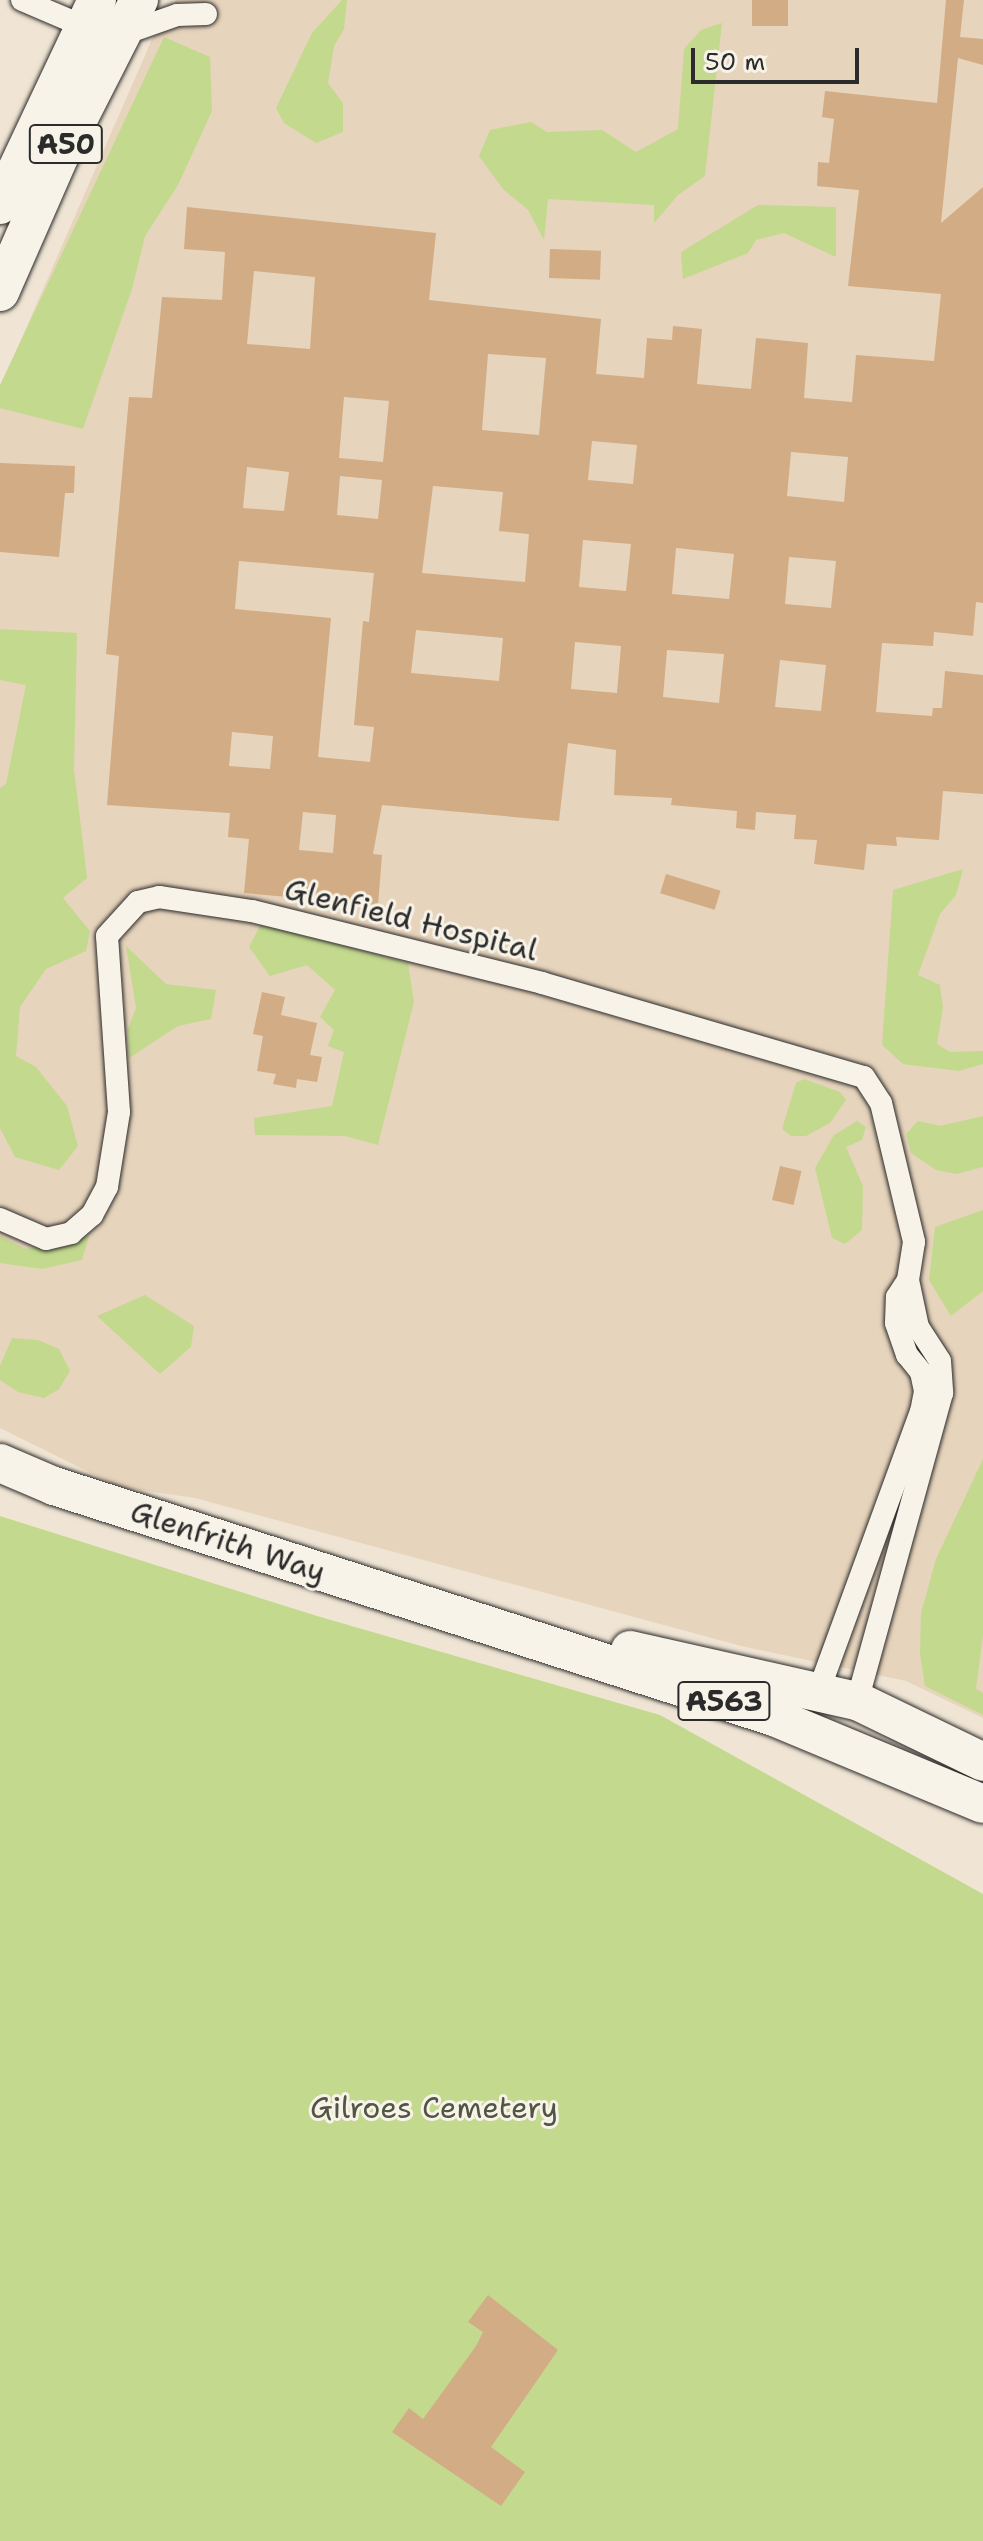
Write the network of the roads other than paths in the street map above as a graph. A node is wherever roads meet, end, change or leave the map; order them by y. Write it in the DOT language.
graph roads {
  1 [pos="22,0"];
  2 [pos="139,0"];
  3 [pos="196,0"];
  4 [pos="90,13"];
  5 [pos="121,35"];
  6 [pos="0,205"];
  7 [pos="0,292"];
  8 [pos="0,1219"];
  9 [pos="908,1280"];
  10 [pos="0,1463"];
  11 [pos="458,1616"];
  12 [pos="838,1702"];
  13 [pos="796,1725"];
  14 [pos="983,1762"];
  15 [pos="983,1788"];
  16 [pos="983,1804"];
  1 -- 4 [label="street"];
  2 -- 5 [label="highway, A50"];
  3 -- 5 [label="street"];
  4 -- 6 [label="highway, A50"];
  5 -- 7 [label="highway, A50"];
  8 -- 9 [label="street, Glenfield Hospital"];
  9 -- 12 [label="street"];
  9 -- 12 [label="street"];
  10 -- 11 [label="highway, Glenfrith Way / A563"];
  11 -- 12 [label="highway, Glenfrith Way / A563"];
  11 -- 13 [label="highway, Glenfrith Way / A563"];
  12 -- 13 [label="highway, A563"];
  12 -- 14 [label="highway, Glenfrith Way / A563"];
  12 -- 15 [label="highway, A563"];
  13 -- 16 [label="highway, Glenfrith Way / A563"];
}
